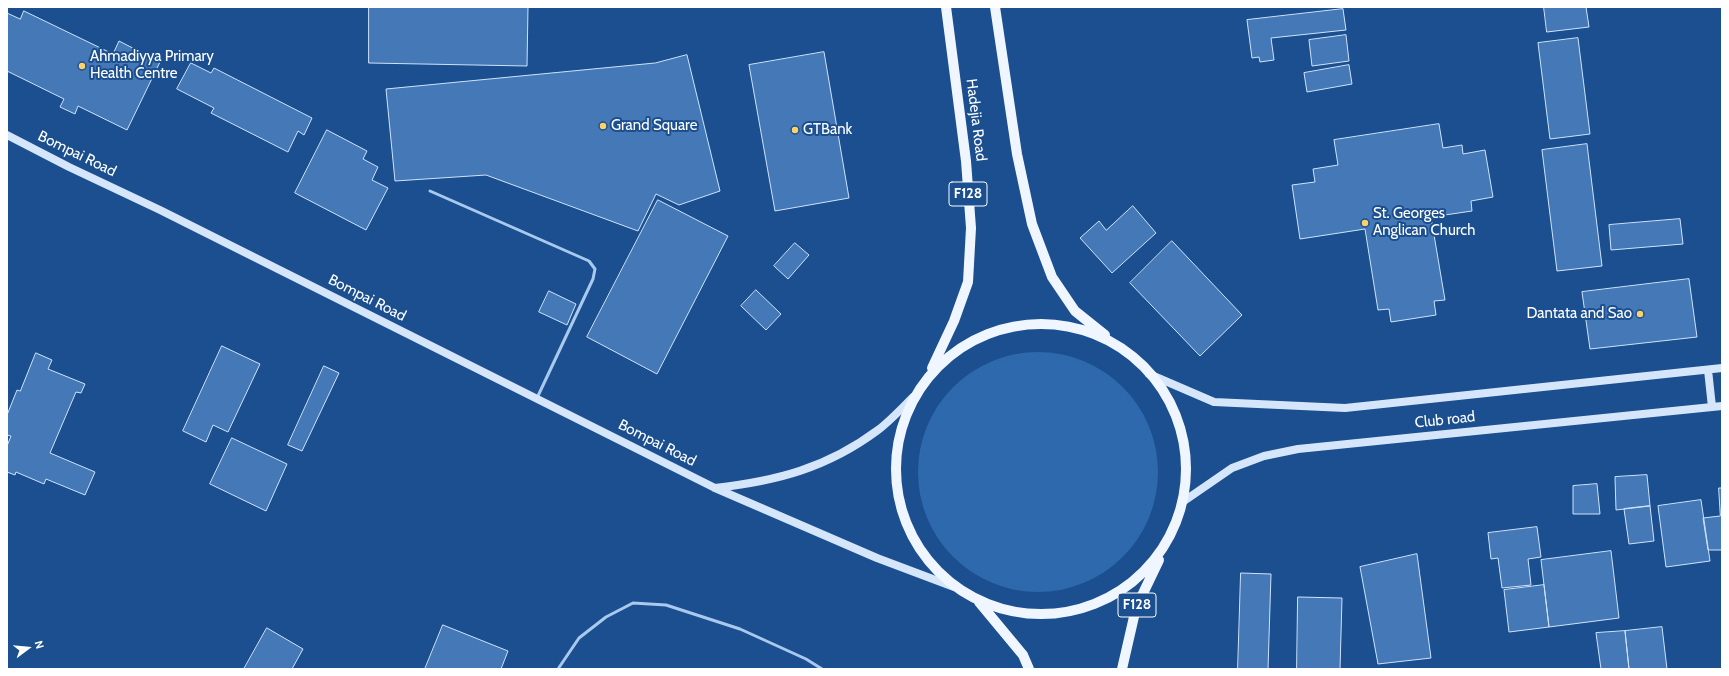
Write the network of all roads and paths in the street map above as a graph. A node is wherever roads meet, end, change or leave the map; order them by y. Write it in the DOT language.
graph roads {
  1 [pos="946,7"];
  2 [pos="995,7"];
  3 [pos="7,135"];
  4 [pos="430,191"];
  5 [pos="1112,341"];
  6 [pos="1722,368"];
  7 [pos="1708,370"];
  8 [pos="929,374"];
  9 [pos="1149,374"];
  10 [pos="913,397"];
  11 [pos="536,398"];
  12 [pos="1722,406"];
  13 [pos="1712,407"];
  14 [pos="714,488"];
  15 [pos="1184,501"];
  16 [pos="1166,546"];
  17 [pos="954,587"];
  18 [pos="980,602"];
  19 [pos="558,669"];
  20 [pos="822,669"];
  21 [pos="1029,669"];
  22 [pos="1122,669"];
  1 -- 8 [label="main road, Hadejia Road / F128"];
  2 -- 5 [label="main road, F128"];
  3 -- 11 [label="main road, Bompai Road"];
  4 -- 11 [label="lane"];
  5 -- 8 [label="main road"];
  5 -- 9 [label="main road, F128"];
  6 -- 7 [label="main road"];
  7 -- 9 [label="main road"];
  7 -- 13 [label="main road"];
  8 -- 10 [label="main road, F128"];
  9 -- 15 [label="main road, F128"];
  10 -- 14 [label="main road"];
  10 -- 17 [label="main road, F128"];
  11 -- 14 [label="main road, Bompai Road"];
  12 -- 13 [label="main road, Club road"];
  13 -- 15 [label="main road, Club road"];
  14 -- 17 [label="main road, Bompai Road"];
  15 -- 16 [label="main road, F128"];
  16 -- 18 [label="main road"];
  16 -- 22 [label="main road, F128"];
  17 -- 18 [label="main road, F128"];
  18 -- 21 [label="main road, F128"];
  19 -- 20 [label="lane"];
}
